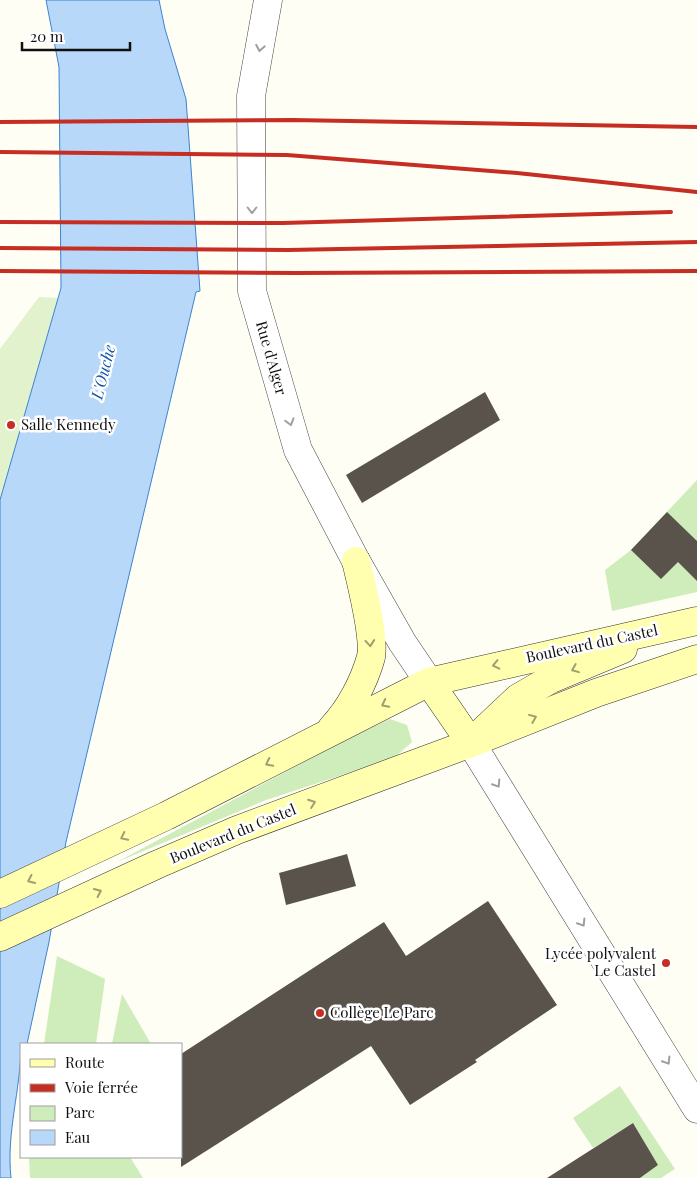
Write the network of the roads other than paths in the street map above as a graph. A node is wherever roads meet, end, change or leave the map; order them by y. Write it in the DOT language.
graph roads {
  1 [pos="268,0"];
  2 [pos="356,561"];
  3 [pos="691,622"];
  4 [pos="697,659"];
  5 [pos="429,682"];
  6 [pos="328,732"];
  7 [pos="471,743"];
  8 [pos="0,894"];
  9 [pos="0,937"];
  10 [pos="697,1109"];
  1 -- 2 [label="street, Rue d'Alger, one-way"];
  2 -- 5 [label="street, Rue d'Alger"];
  2 -- 6 [label="main road, one-way"];
  3 -- 5 [label="main road, Boulevard du Castel, one-way"];
  3 -- 7 [label="main road, one-way"];
  7 -- 4 [label="main road, Boulevard du Castel, one-way"];
  5 -- 6 [label="main road, Boulevard du Castel, one-way"];
  5 -- 7 [label="main road"];
  6 -- 8 [label="main road, Boulevard du Castel, one-way"];
  9 -- 7 [label="main road, Boulevard du Castel, one-way"];
  7 -- 10 [label="street, one-way"];
}
